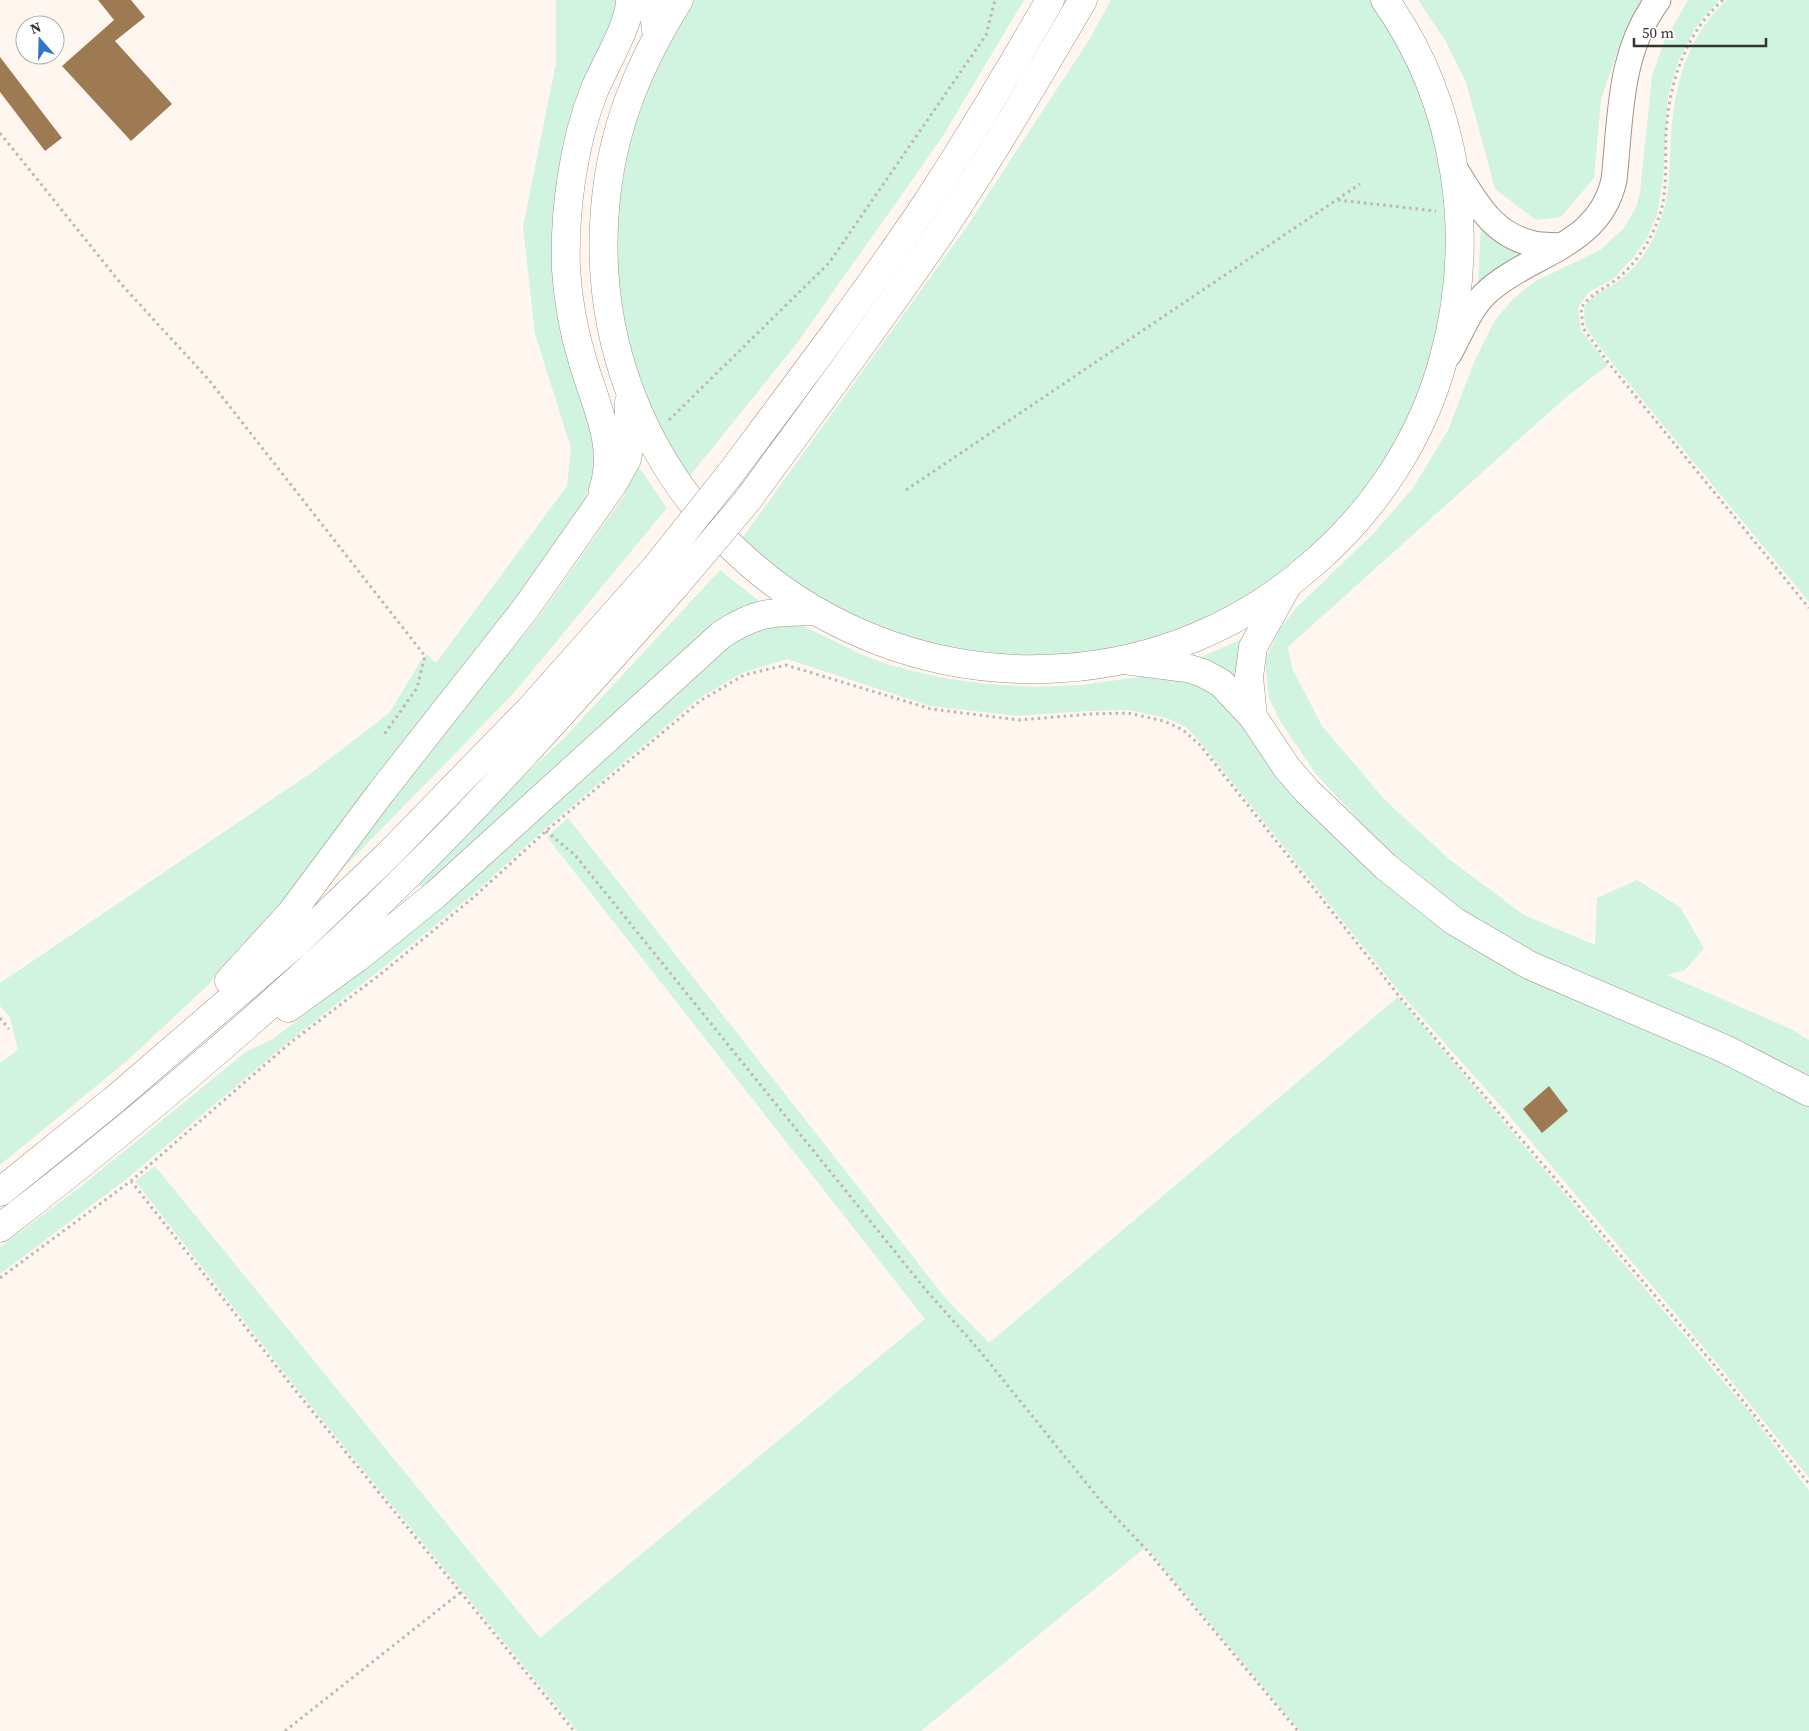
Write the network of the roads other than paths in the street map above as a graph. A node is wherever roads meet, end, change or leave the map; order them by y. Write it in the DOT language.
graph roads {
  1 [pos="630,0"];
  2 [pos="652,0"];
  3 [pos="680,0"];
  4 [pos="1050,0"];
  5 [pos="1083,0"];
  6 [pos="1385,0"];
  7 [pos="1658,0"];
  8 [pos="657,36"];
  9 [pos="1455,169"];
  10 [pos="1562,246"];
  11 [pos="1441,369"];
  12 [pos="629,388"];
  13 [pos="597,506"];
  14 [pos="1287,586"];
  15 [pos="814,611"];
  16 [pos="1123,660"];
  17 [pos="1253,717"];
  18 [pos="230,1039"];
  19 [pos="1809,1092"];
  20 [pos="114,1100"];
  21 [pos="0,1192"];
  22 [pos="0,1228"];
  1 -- 13 [label="main road"];
  2 -- 8 [label="main road"];
  3 -- 8 [label="main road"];
  4 -- 20 [label="main road, bridge"];
  5 -- 18 [label="main road, bridge"];
  6 -- 9 [label="main road"];
  7 -- 10 [label="main road"];
  8 -- 12 [label="main road"];
  9 -- 10 [label="main road"];
  9 -- 11 [label="main road"];
  10 -- 11 [label="main road"];
  11 -- 14 [label="main road"];
  12 -- 13 [label="main road"];
  12 -- 15 [label="main road"];
  13 -- 20 [label="main road"];
  14 -- 16 [label="main road"];
  14 -- 17 [label="main road"];
  15 -- 16 [label="main road"];
  15 -- 18 [label="main road"];
  16 -- 17 [label="main road"];
  17 -- 19 [label="main road"];
  18 -- 22 [label="main road"];
  20 -- 21 [label="main road"];
}
